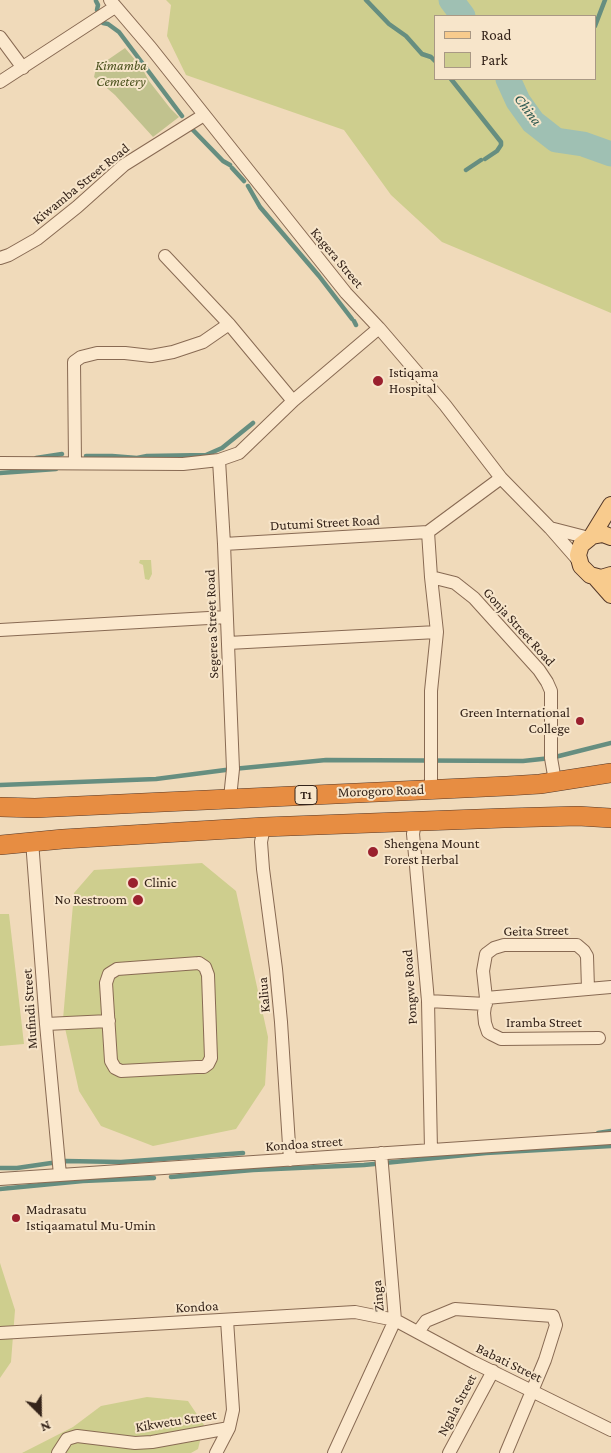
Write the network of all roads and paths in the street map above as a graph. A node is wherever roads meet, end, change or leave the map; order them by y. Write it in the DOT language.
graph roads {
  1 [pos="112,4"];
  2 [pos="0,38"];
  3 [pos="23,68"];
  4 [pos="0,82"];
  5 [pos="204,115"];
  6 [pos="165,256"];
  7 [pos="0,258"];
  8 [pos="229,324"];
  9 [pos="379,328"];
  10 [pos="294,401"];
  11 [pos="219,460"];
  12 [pos="0,463"];
  13 [pos="75,463"];
  14 [pos="502,478"];
  15 [pos="611,505"];
  16 [pos="550,528"];
  17 [pos="428,532"];
  18 [pos="590,537"];
  19 [pos="611,537"];
  20 [pos="224,544"];
  21 [pos="578,560"];
  22 [pos="603,576"];
  23 [pos="431,577"];
  24 [pos="611,595"];
  25 [pos="226,617"];
  26 [pos="0,630"];
  27 [pos="437,632"];
  28 [pos="228,643"];
  29 [pos="611,773"];
  30 [pos="555,781"];
  31 [pos="431,789"];
  32 [pos="230,792"];
  33 [pos="0,807"];
  34 [pos="611,818"];
  35 [pos="415,822"];
  36 [pos="264,827"];
  37 [pos="32,841"];
  38 [pos="0,846"];
  39 [pos="611,987"];
  40 [pos="588,989"];
  41 [pos="486,997"];
  42 [pos="428,1001"];
  43 [pos="108,1021"];
  44 [pos="46,1024"];
  45 [pos="599,1038"];
  46 [pos="611,1138"];
  47 [pos="431,1150"];
  48 [pos="380,1153"];
  49 [pos="290,1160"];
  50 [pos="60,1175"];
  51 [pos="0,1179"];
  52 [pos="227,1320"];
  53 [pos="395,1320"];
  54 [pos="418,1332"];
  55 [pos="0,1333"];
  56 [pos="493,1371"];
  57 [pos="533,1392"];
  58 [pos="229,1428"];
  59 [pos="611,1430"];
  60 [pos="58,1453"];
  61 [pos="216,1453"];
  62 [pos="334,1453"];
  63 [pos="448,1453"];
  64 [pos="506,1453"];
  1 -- 3 [label="street"];
  1 -- 5 [label="street, Kagera Street"];
  2 -- 3 [label="street"];
  3 -- 4 [label="street"];
  5 -- 7 [label="street, Kiwamba Street Road"];
  5 -- 9 [label="street, Kagera Street"];
  6 -- 8 [label="street"];
  8 -- 10 [label="street"];
  8 -- 13 [label="street"];
  9 -- 10 [label="street"];
  9 -- 14 [label="street, Kagera Street"];
  10 -- 11 [label="street"];
  11 -- 13 [label="street"];
  11 -- 20 [label="street, Segerea Street Road"];
  12 -- 13 [label="street"];
  14 -- 16 [label="street, Kagera Street"];
  14 -- 17 [label="street"];
  15 -- 18 [label="main road"];
  16 -- 18 [label="street"];
  16 -- 21 [label="street, Kagera Street"];
  17 -- 20 [label="street, Dutumi Street Road"];
  17 -- 23 [label="street"];
  18 -- 19 [label="main road"];
  18 -- 21 [label="main road"];
  20 -- 25 [label="street, Segerea Street Road"];
  21 -- 22 [label="main road"];
  22 -- 24 [label="main road"];
  23 -- 27 [label="street"];
  23 -- 30 [label="street, Gonja Street Road"];
  25 -- 26 [label="street"];
  25 -- 28 [label="street, Segerea Street Road"];
  27 -- 28 [label="street"];
  27 -- 31 [label="street"];
  28 -- 32 [label="street, Segerea Street Road"];
  29 -- 30 [label="highway, Morogoro Road / T1"];
  30 -- 31 [label="highway, Morogoro Road / T1"];
  31 -- 32 [label="highway, Morogoro Road / T1"];
  32 -- 33 [label="highway, Morogoro Road / T1"];
  34 -- 35 [label="highway"];
  35 -- 36 [label="highway"];
  35 -- 42 [label="street, Pongwe Road"];
  36 -- 37 [label="highway"];
  36 -- 49 [label="street, Kaliua"];
  37 -- 38 [label="highway"];
  37 -- 44 [label="street, Mufindi Street"];
  39 -- 40 [label="street"];
  40 -- 41 [label="street"];
  40 -- 41 [label="street, Geita Street"];
  41 -- 42 [label="street"];
  41 -- 45 [label="street, Iramba Street"];
  42 -- 47 [label="street, Pongwe Road"];
  43 -- 43 [label="street"];
  43 -- 44 [label="street"];
  44 -- 50 [label="street, Mufindi Street"];
  46 -- 47 [label="street, Kondoa street"];
  47 -- 48 [label="street, Kondoa street"];
  48 -- 49 [label="street, Kondoa street"];
  48 -- 53 [label="street, Zinga"];
  49 -- 50 [label="street, Kondoa street"];
  50 -- 51 [label="street, Kondoa street"];
  52 -- 53 [label="street, Kondoa"];
  52 -- 55 [label="street, Kondoa"];
  52 -- 58 [label="street, Kikwetu Street"];
  53 -- 54 [label="street, Babati Street"];
  53 -- 62 [label="street, Zinga"];
  54 -- 56 [label="street, Babati Street"];
  54 -- 57 [label="street"];
  56 -- 57 [label="street, Babati Street"];
  56 -- 63 [label="street, Ngala Street"];
  57 -- 59 [label="street, Babati Street"];
  57 -- 64 [label="street"];
  58 -- 60 [label="street, Kikwetu Street"];
  58 -- 61 [label="street"];
}
